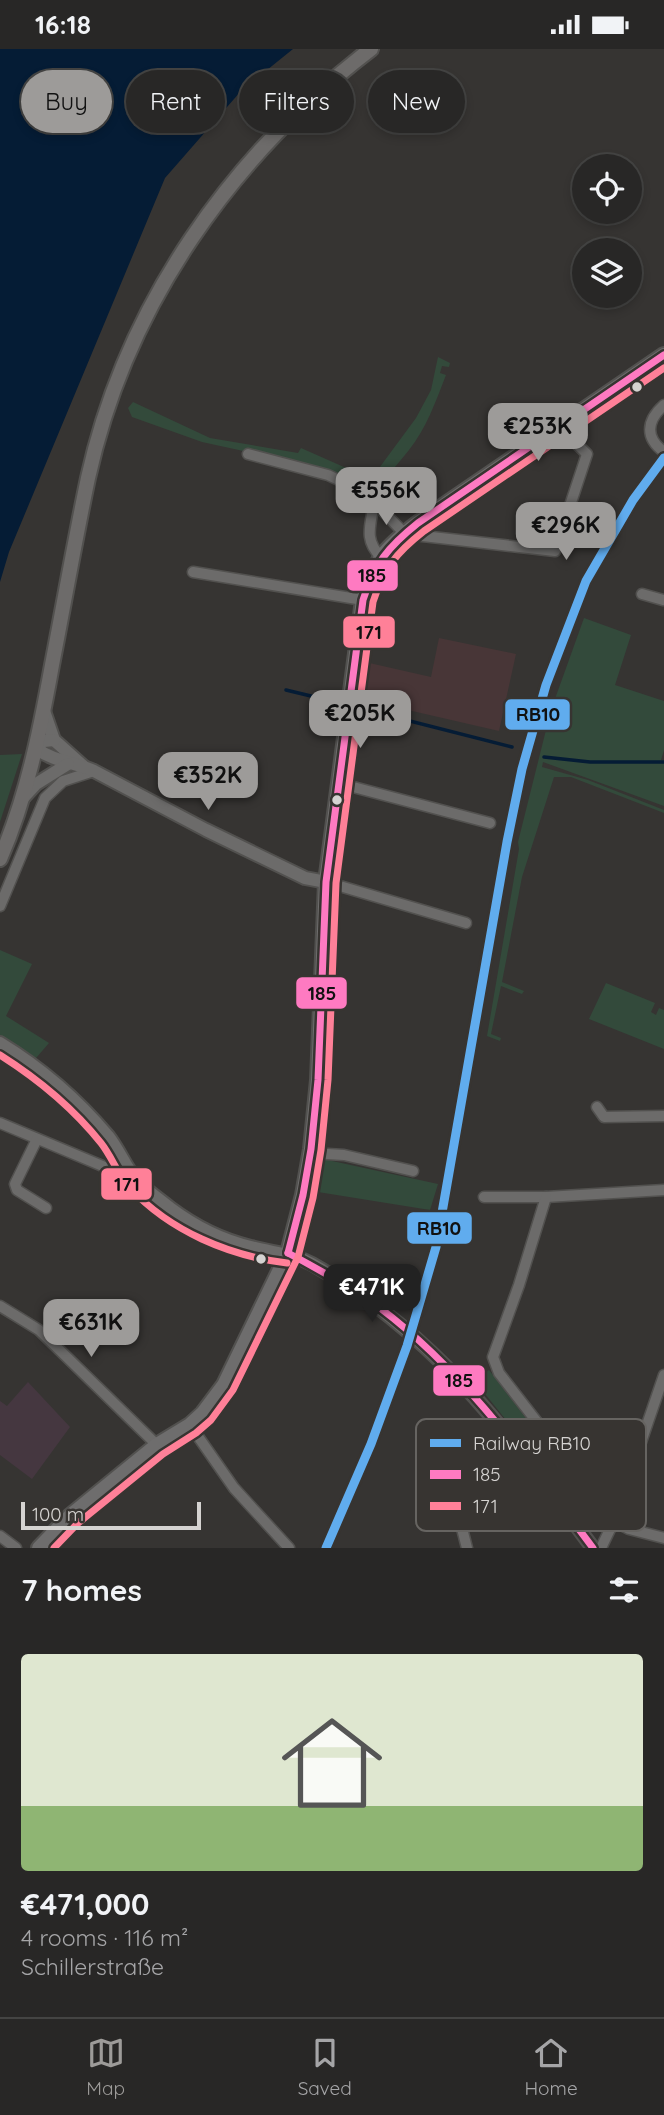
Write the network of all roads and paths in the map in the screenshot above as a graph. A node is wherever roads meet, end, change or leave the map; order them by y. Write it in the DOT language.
graph roads {
  1 [pos="371,49"];
  2 [pos="664,355"];
  3 [pos="664,405"];
  4 [pos="559,427"];
  5 [pos="662,451"];
  6 [pos="248,454"];
  7 [pos="374,502"];
  8 [pos="405,534"];
  9 [pos="381,557"];
  10 [pos="193,572"];
  11 [pos="642,594"];
  12 [pos="664,599"];
  13 [pos="363,600"];
  14 [pos="44,711"];
  15 [pos="54,740"];
  16 [pos="36,748"];
  17 [pos="68,764"];
  18 [pos="89,769"];
  19 [pos="338,783"];
  20 [pos="23,798"];
  21 [pos="490,823"];
  22 [pos="0,859"];
  23 [pos="326,882"];
  24 [pos="0,906"];
  25 [pos="466,923"];
  26 [pos="0,1043"];
  27 [pos="597,1107"];
  28 [pos="664,1116"];
  29 [pos="0,1123"];
  30 [pos="37,1139"];
  31 [pos="311,1153"];
  32 [pos="413,1171"];
  33 [pos="137,1180"];
  34 [pos="664,1190"];
  35 [pos="546,1196"];
  36 [pos="484,1197"];
  37 [pos="46,1208"];
  38 [pos="288,1253"];
  39 [pos="0,1306"];
  40 [pos="664,1375"];
  41 [pos="494,1419"];
  42 [pos="535,1419"];
  43 [pos="190,1425"];
  44 [pos="646,1428"];
  45 [pos="157,1445"];
  46 [pos="463,1531"];
  47 [pos="580,1531"];
  48 [pos="609,1531"];
  49 [pos="637,1531"];
  50 [pos="0,1536"];
  51 [pos="664,1538"];
  52 [pos="16,1548"];
  53 [pos="39,1548"];
  54 [pos="289,1548"];
  55 [pos="467,1548"];
  56 [pos="593,1548"];
  57 [pos="601,1548"];
  1 -- 14 [label="main road"];
  2 -- 4 [label="main road"];
  3 -- 5 [label="street"];
  4 -- 8 [label="main road"];
  4 -- 8 [label="street"];
  6 -- 7 [label="street"];
  7 -- 8 [label="street"];
  7 -- 9 [label="street"];
  8 -- 9 [label="main road"];
  9 -- 13 [label="main road"];
  10 -- 13 [label="street"];
  11 -- 12 [label="street"];
  13 -- 19 [label="main road"];
  14 -- 15 [label="street"];
  14 -- 16 [label="main road"];
  15 -- 16 [label="street"];
  15 -- 18 [label="street"];
  16 -- 17 [label="street"];
  16 -- 20 [label="main road"];
  17 -- 18 [label="street"];
  17 -- 20 [label="street"];
  18 -- 23 [label="street"];
  18 -- 24 [label="street"];
  19 -- 21 [label="street"];
  19 -- 23 [label="main road"];
  20 -- 22 [label="main road"];
  23 -- 25 [label="street"];
  23 -- 31 [label="main road"];
  26 -- 33 [label="street"];
  27 -- 28 [label="street"];
  29 -- 30 [label="street"];
  30 -- 33 [label="street"];
  30 -- 37 [label="street"];
  31 -- 32 [label="street"];
  31 -- 38 [label="main road"];
  33 -- 38 [label="street"];
  34 -- 35 [label="street"];
  35 -- 36 [label="street"];
  35 -- 42 [label="street"];
  38 -- 41 [label="street"];
  38 -- 43 [label="main road"];
  39 -- 45 [label="street"];
  40 -- 44 [label="street"];
  43 -- 45 [label="main road"];
  43 -- 54 [label="street"];
  45 -- 53 [label="main road"];
  46 -- 55 [label="street"];
  47 -- 56 [label="street"];
  48 -- 57 [label="street"];
  49 -- 51 [label="street"];
  50 -- 52 [label="street"];
}
